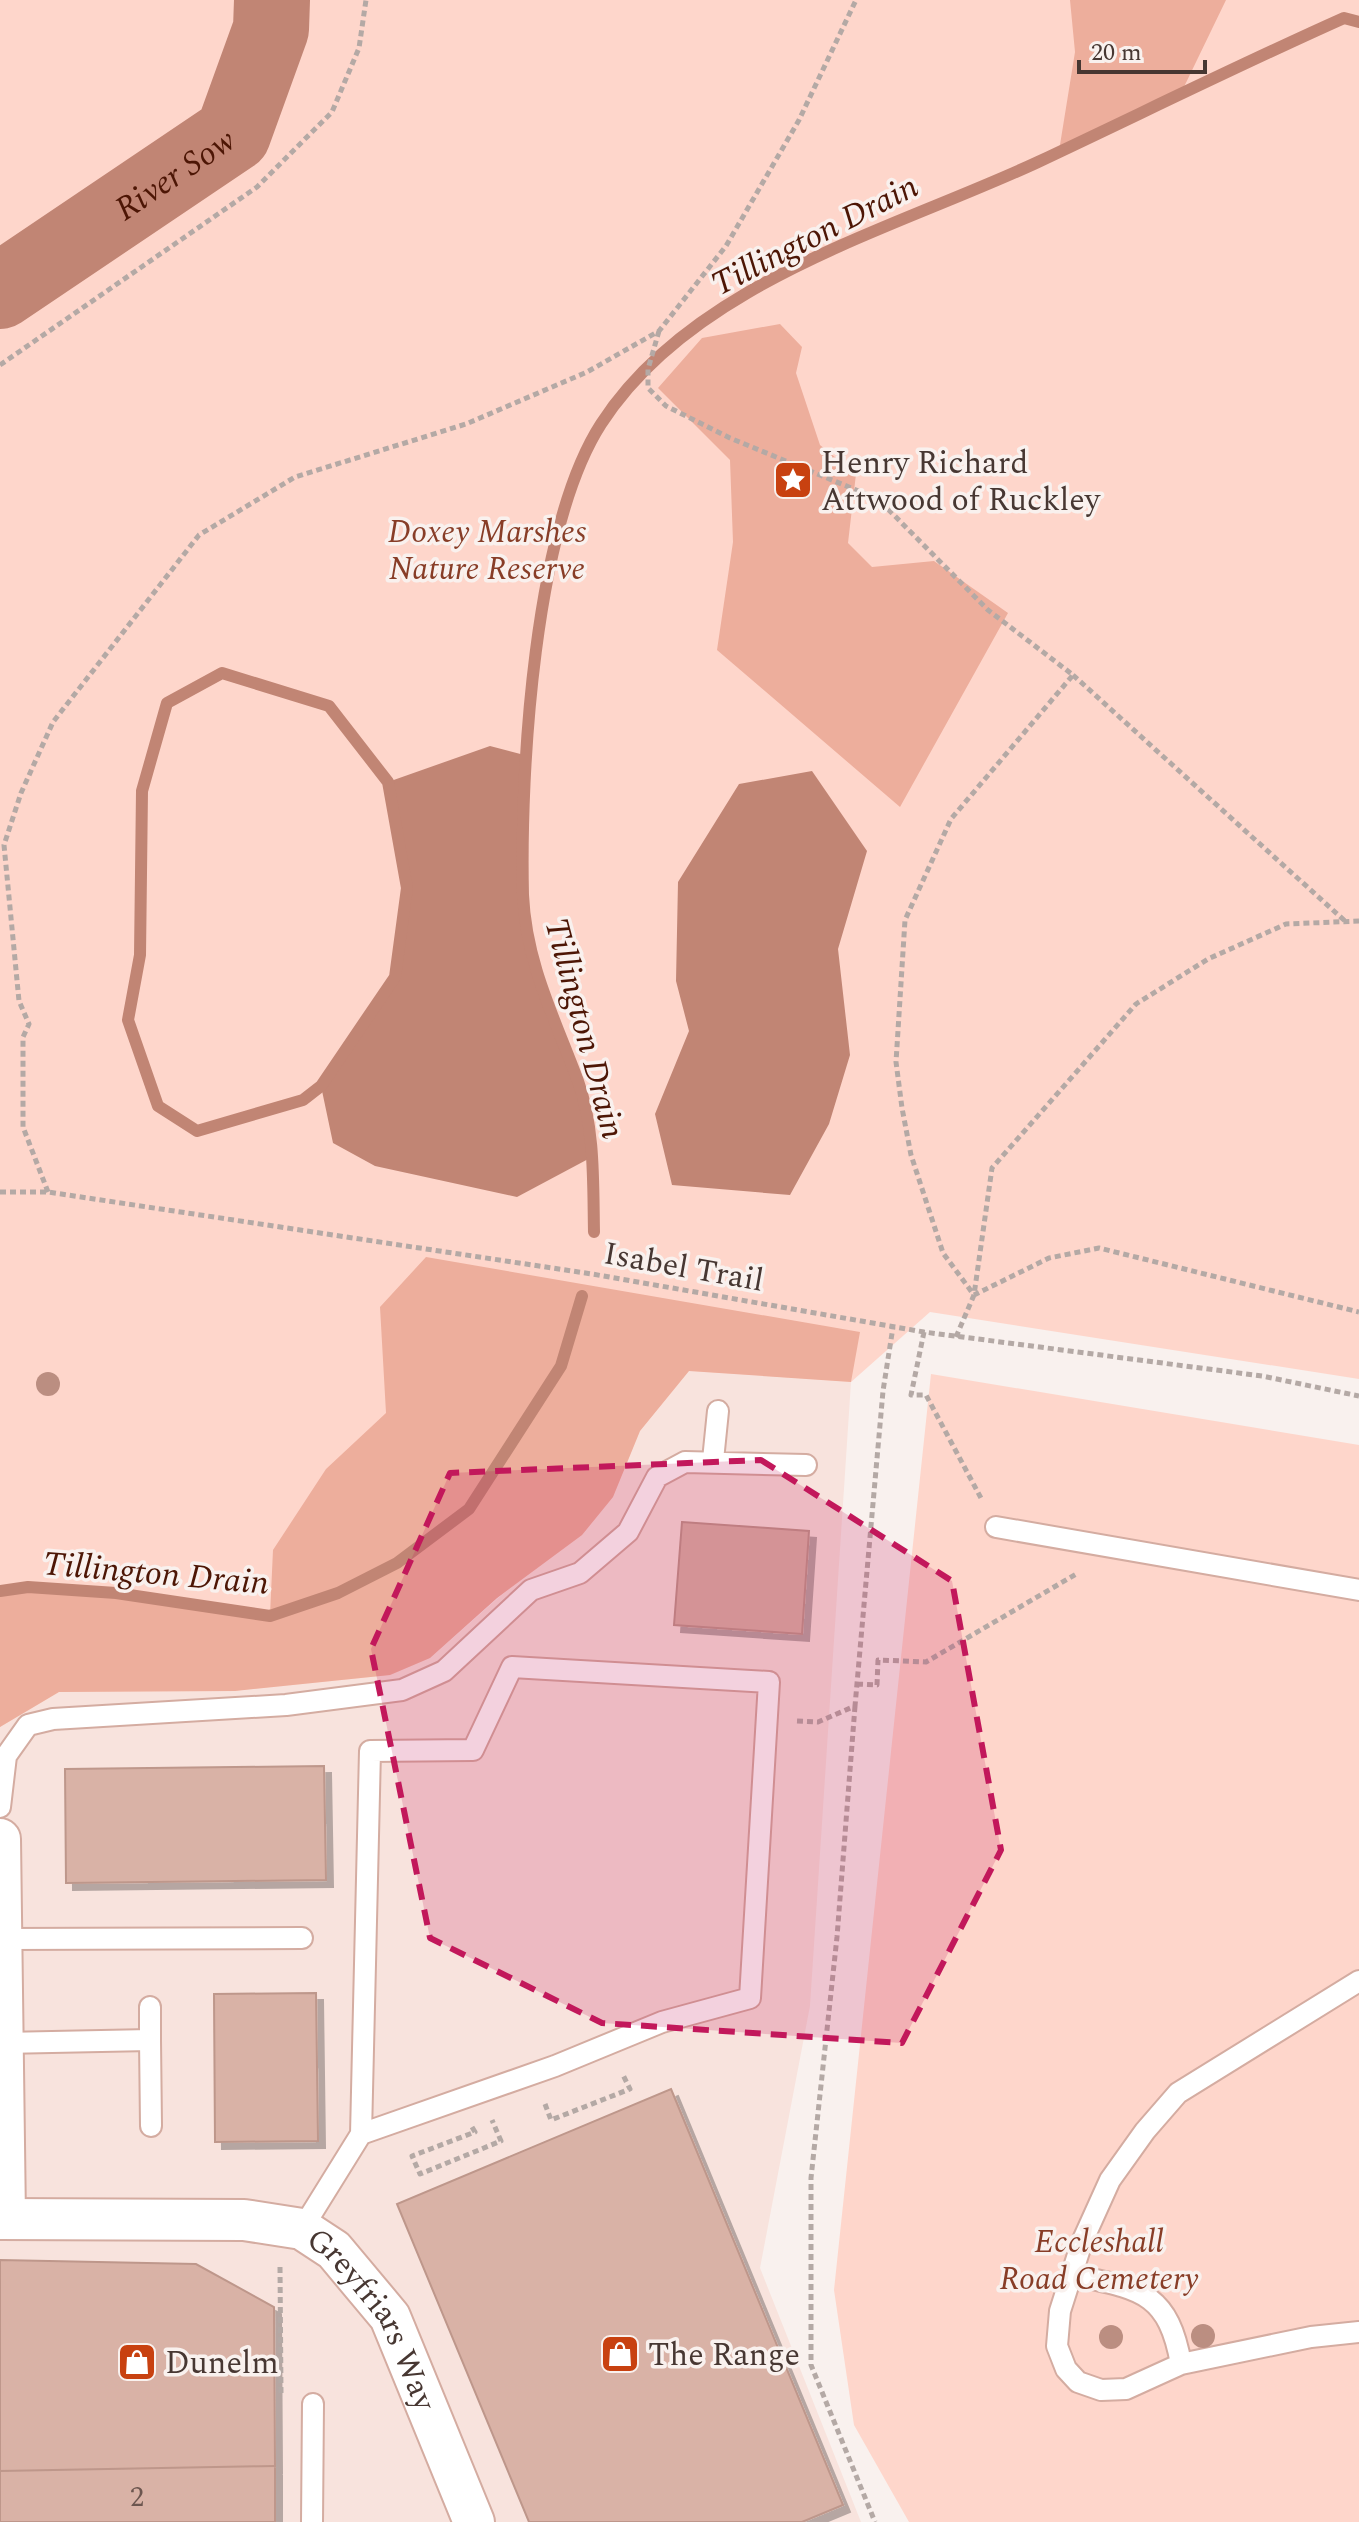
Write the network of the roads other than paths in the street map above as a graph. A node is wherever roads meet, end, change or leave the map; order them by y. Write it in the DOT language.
graph roads {
  1 [pos="718,1411"];
  2 [pos="713,1460"];
  3 [pos="806,1465"];
  4 [pos="996,1527"];
  5 [pos="1359,1590"];
  6 [pos="0,1807"];
  7 [pos="0,1839"];
  8 [pos="302,1938"];
  9 [pos="3,1939"];
  10 [pos="1359,1981"];
  11 [pos="2,1985"];
  12 [pos="150,2007"];
  13 [pos="150,2040"];
  14 [pos="3,2043"];
  15 [pos="151,2126"];
  16 [pos="361,2134"];
  17 [pos="2,2219"];
  18 [pos="291,2226"];
  19 [pos="1073,2275"];
  20 [pos="1359,2332"];
  21 [pos="1181,2364"];
  22 [pos="313,2404"];
  23 [pos="312,2522"];
  24 [pos="474,2522"];
  1 -- 2 [label="lane"];
  2 -- 3 [label="lane"];
  2 -- 6 [label="lane"];
  4 -- 5 [label="lane"];
  7 -- 9 [label="street"];
  8 -- 9 [label="lane"];
  9 -- 11 [label="street"];
  10 -- 19 [label="lane"];
  11 -- 14 [label="street"];
  12 -- 13 [label="lane"];
  13 -- 14 [label="lane"];
  13 -- 15 [label="lane"];
  14 -- 17 [label="street"];
  16 -- 16 [label="lane"];
  16 -- 18 [label="lane"];
  17 -- 18 [label="street, Greyfriars Way"];
  18 -- 24 [label="street, Greyfriars Way"];
  19 -- 21 [label="lane"];
  19 -- 21 [label="lane"];
  20 -- 21 [label="lane"];
  22 -- 23 [label="lane"];
}
